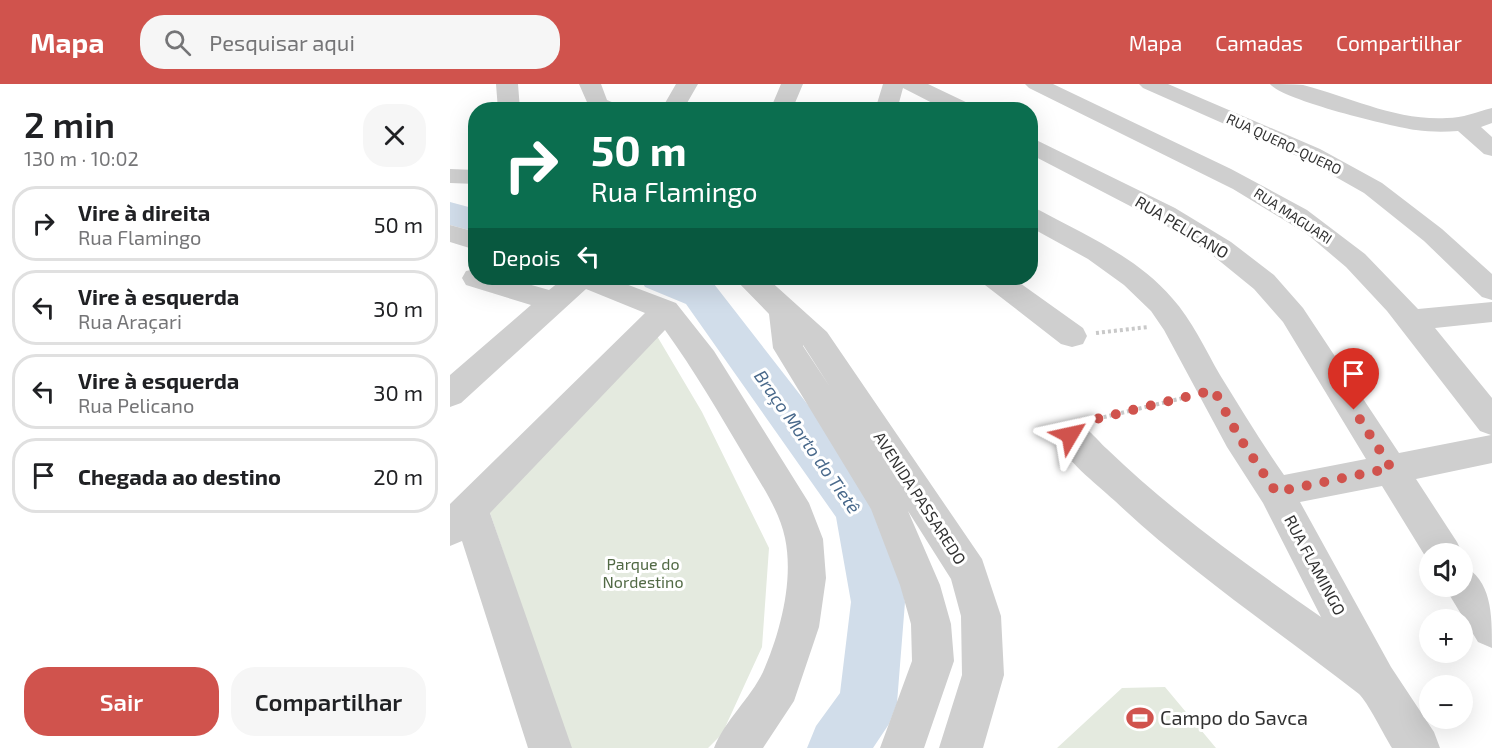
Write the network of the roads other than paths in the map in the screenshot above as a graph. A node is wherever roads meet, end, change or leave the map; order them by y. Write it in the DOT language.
graph roads {
  1 [pos="507,84"];
  2 [pos="590,84"];
  3 [pos="687,84"];
  4 [pos="792,84"];
  5 [pos="894,84"];
  6 [pos="911,84"];
  7 [pos="1036,84"];
  8 [pos="1150,84"];
  9 [pos="1281,84"];
  10 [pos="508,102"];
  11 [pos="597,102"];
  12 [pos="677,102"];
  13 [pos="784,102"];
  14 [pos="888,102"];
  15 [pos="948,102"];
  16 [pos="1492,115"];
  17 [pos="1464,124"];
  18 [pos="1038,148"];
  19 [pos="1492,149"];
  20 [pos="450,176"];
  21 [pos="468,177"];
  22 [pos="1038,220"];
  23 [pos="450,233"];
  24 [pos="468,239"];
  25 [pos="450,269"];
  26 [pos="468,275"];
  27 [pos="501,285"];
  28 [pos="574,285"];
  29 [pos="600,285"];
  30 [pos="759,285"];
  31 [pos="1004,285"];
  32 [pos="1492,290"];
  33 [pos="554,302"];
  34 [pos="666,310"];
  35 [pos="783,311"];
  36 [pos="1492,312"];
  37 [pos="1410,320"];
  38 [pos="1072,336"];
  39 [pos="450,394"];
  40 [pos="1488,411"];
  41 [pos="1070,435"];
  42 [pos="1492,449"];
  43 [pos="1391,468"];
  44 [pos="1276,492"];
  45 [pos="460,519"];
  46 [pos="1437,543"];
  47 [pos="1471,597"];
  48 [pos="1492,628"];
  49 [pos="1376,682"];
  50 [pos="550,748"];
  51 [pos="736,748"];
  52 [pos="902,748"];
  53 [pos="961,748"];
  54 [pos="1418,748"];
  1 -- 10 [label="street"];
  2 -- 11 [label="street"];
  3 -- 12 [label="street"];
  4 -- 13 [label="street"];
  5 -- 14 [label="street"];
  6 -- 15 [label="street"];
  7 -- 37 [label="street, RUA MAGUARI"];
  8 -- 32 [label="street, RUA QUERO-QUERO"];
  9 -- 17 [label="street"];
  16 -- 17 [label="street"];
  17 -- 19 [label="street"];
  18 -- 43 [label="street, RUA PELICANO"];
  20 -- 21 [label="street"];
  22 -- 44 [label="street, RUA FLAMINGO"];
  23 -- 24 [label="street"];
  25 -- 26 [label="street"];
  27 -- 33 [label="street"];
  28 -- 33 [label="street"];
  29 -- 34 [label="street"];
  30 -- 35 [label="street, AVENIDA PASSAREDO"];
  31 -- 38 [label="street"];
  33 -- 39 [label="street"];
  34 -- 45 [label="street"];
  34 -- 51 [label="street"];
  35 -- 52 [label="street, AVENIDA PASSAREDO"];
  35 -- 53 [label="street, AVENIDA PASSAREDO"];
  36 -- 37 [label="street"];
  37 -- 40 [label="street, RUA MAGUARI"];
  41 -- 49 [label="street"];
  42 -- 43 [label="street"];
  43 -- 44 [label="street"];
  43 -- 46 [label="street, RUA PELICANO"];
  44 -- 49 [label="street, RUA FLAMINGO"];
  45 -- 50 [label="street"];
  47 -- 48 [label="street"];
  49 -- 54 [label="street, RUA FLAMINGO"];
}
